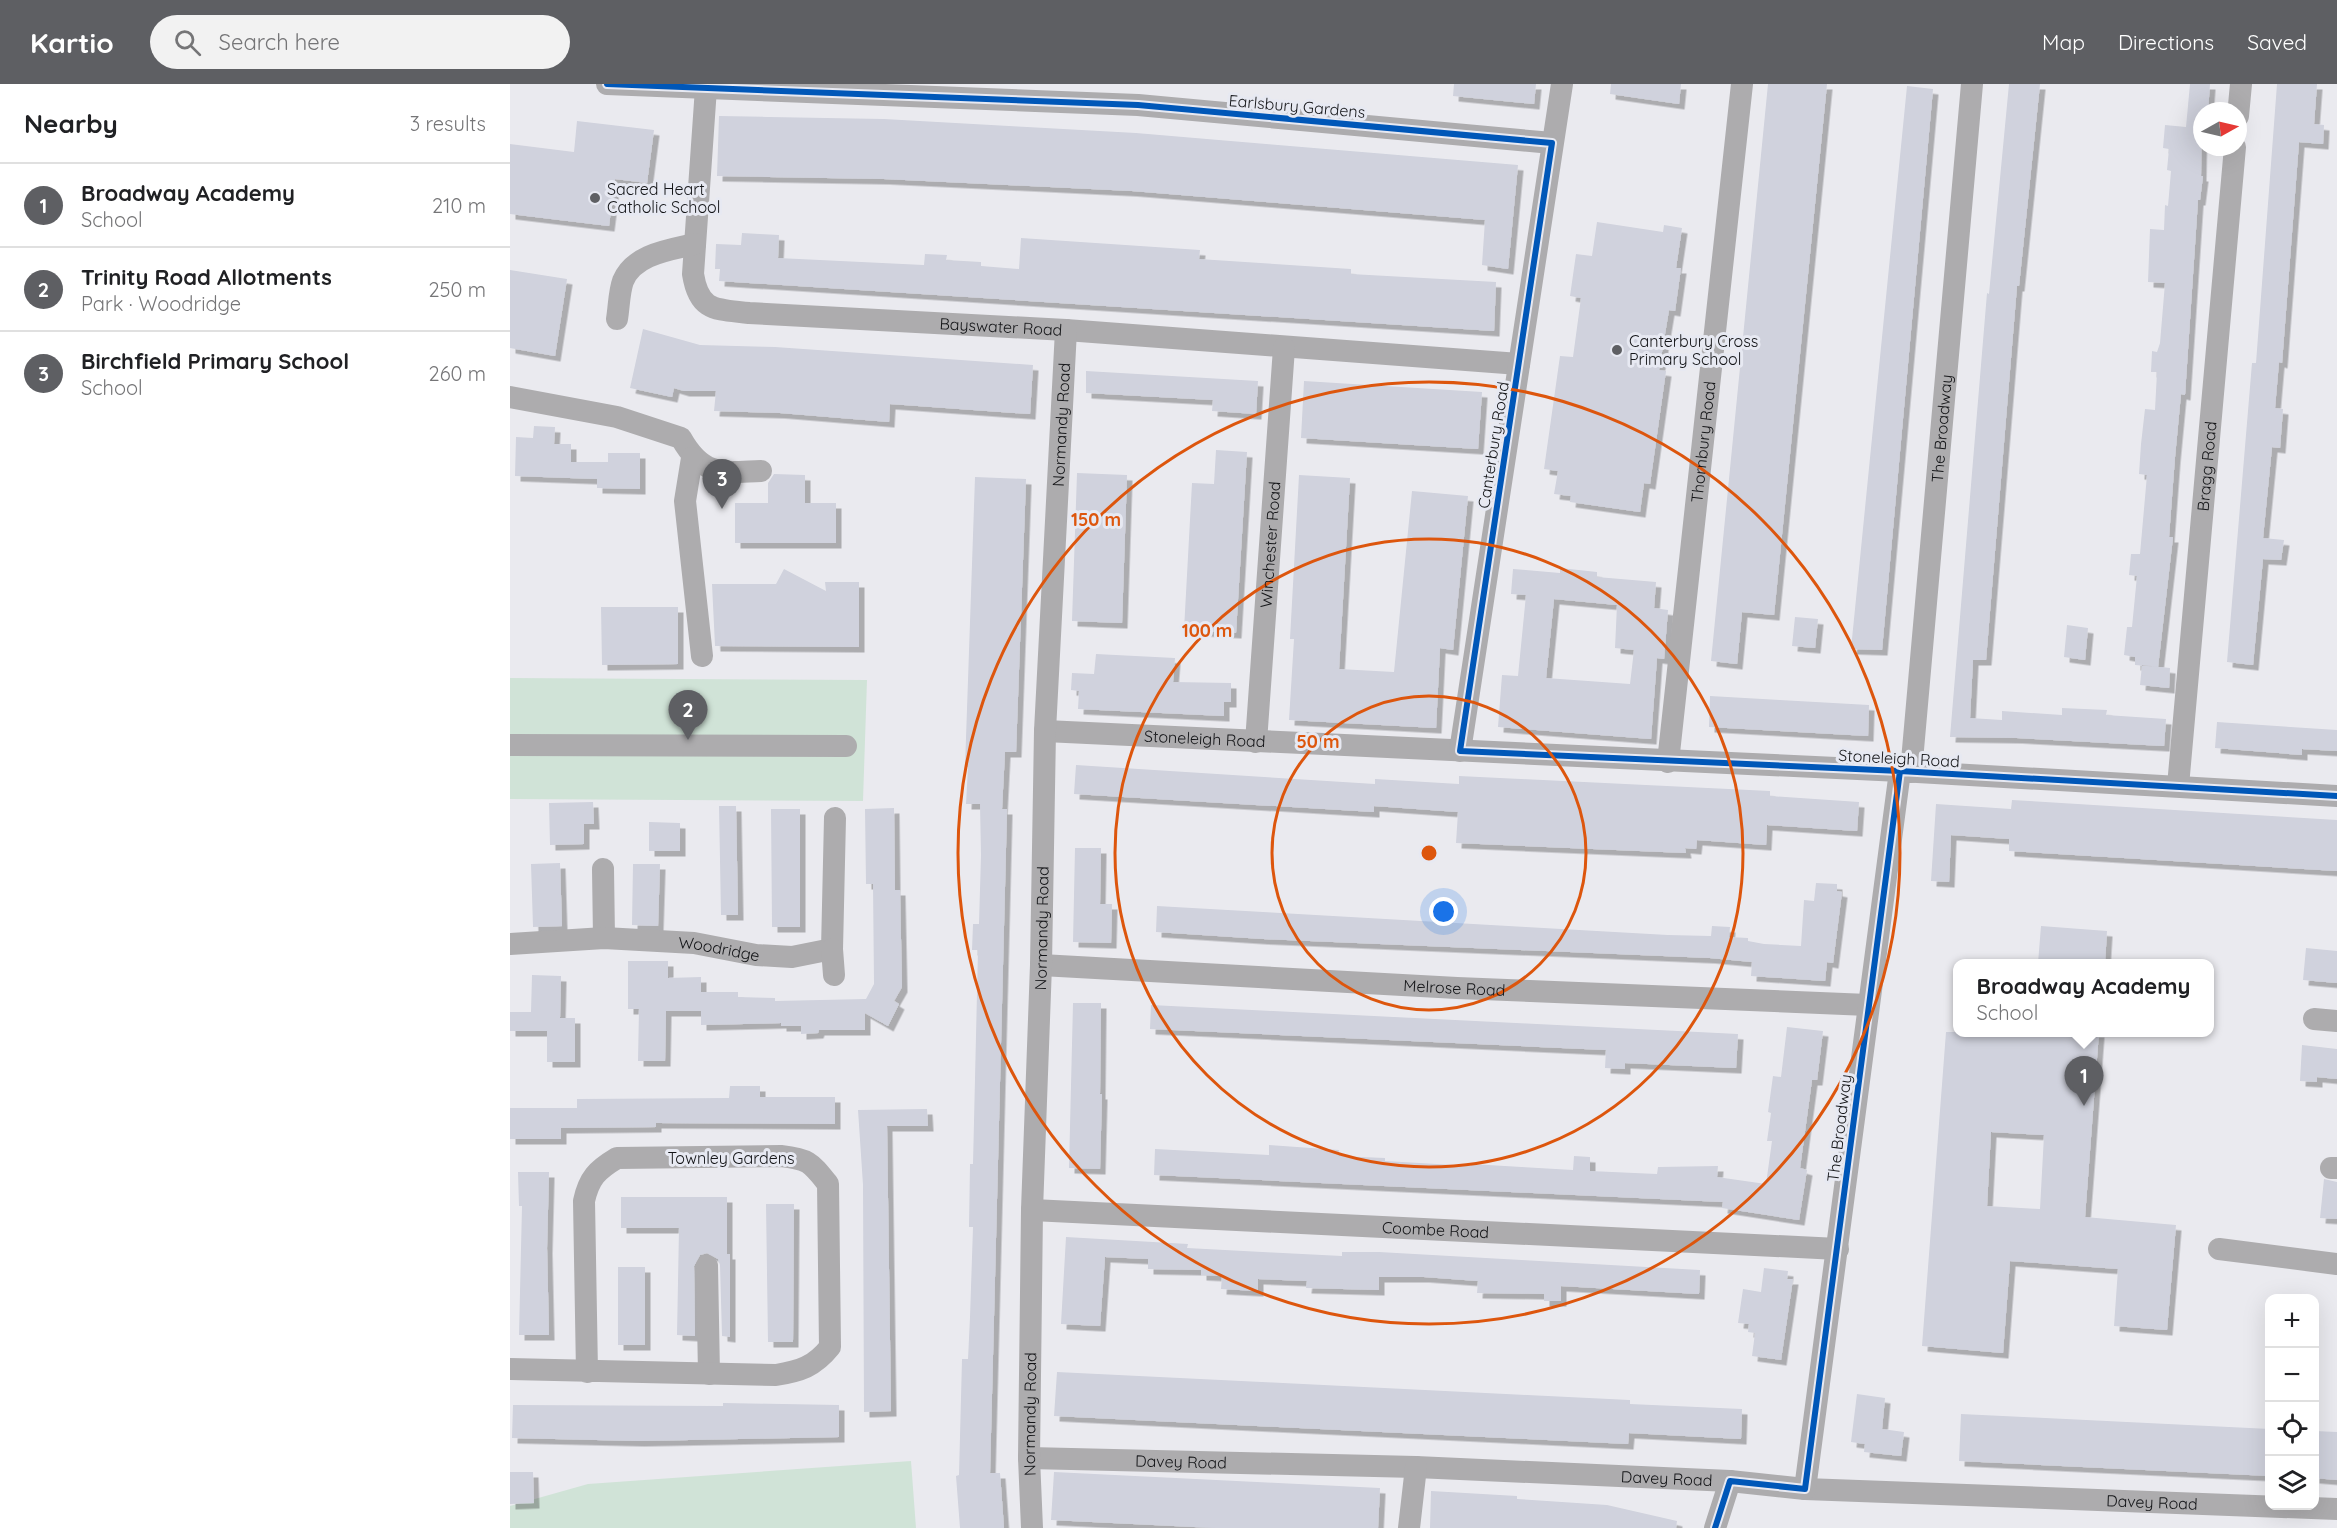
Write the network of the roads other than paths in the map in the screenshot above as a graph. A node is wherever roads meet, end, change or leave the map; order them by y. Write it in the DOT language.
graph roads {
  1 [pos="607,84"];
  2 [pos="1562,84"];
  3 [pos="1742,84"];
  4 [pos="1972,84"];
  5 [pos="2241,84"];
  6 [pos="706,88"];
  7 [pos="2239,102"];
  8 [pos="1552,142"];
  9 [pos="2234,156"];
  10 [pos="695,244"];
  11 [pos="617,318"];
  12 [pos="1066,330"];
  13 [pos="1284,348"];
  14 [pos="1519,364"];
  15 [pos="510,397"];
  16 [pos="692,458"];
  17 [pos="761,471"];
  18 [pos="702,656"];
  19 [pos="1045,731"];
  20 [pos="1256,742"];
  21 [pos="510,745"];
  22 [pos="846,746"];
  23 [pos="1460,751"];
  24 [pos="1668,762"];
  25 [pos="1906,771"];
  26 [pos="2178,786"];
  27 [pos="2337,795"];
  28 [pos="835,818"];
  29 [pos="603,868"];
  30 [pos="604,939"];
  31 [pos="510,944"];
  32 [pos="832,950"];
  33 [pos="1041,965"];
  34 [pos="834,975"];
  35 [pos="1868,1005"];
  36 [pos="2314,1018"];
  37 [pos="2337,1021"];
  38 [pos="1032,1210"];
  39 [pos="1838,1249"];
  40 [pos="2219,1250"];
  41 [pos="2337,1264"];
  42 [pos="707,1266"];
  43 [pos="510,1369"];
  44 [pos="587,1372"];
  45 [pos="709,1374"];
  46 [pos="1029,1458"];
  47 [pos="1416,1467"];
  48 [pos="1730,1481"];
  49 [pos="1805,1488"];
  50 [pos="2337,1509"];
  51 [pos="1032,1528"];
  52 [pos="1409,1528"];
  53 [pos="1715,1528"];
  1 -- 6 [label="street, Earlsbury Gardens"];
  2 -- 8 [label="street, Canterbury Road"];
  3 -- 24 [label="street, Thornbury Road"];
  4 -- 25 [label="street, The Broadway"];
  5 -- 7 [label="street"];
  6 -- 8 [label="street, Earlsbury Gardens"];
  6 -- 10 [label="street, Bayswater Road"];
  8 -- 14 [label="street, Canterbury Road"];
  9 -- 26 [label="street, Bragg Road"];
  10 -- 11 [label="street"];
  10 -- 12 [label="street, Bayswater Road"];
  12 -- 13 [label="street, Bayswater Road"];
  12 -- 19 [label="street, Normandy Road"];
  13 -- 14 [label="street, Bayswater Road"];
  13 -- 20 [label="street, Winchester Road"];
  14 -- 23 [label="street, Canterbury Road"];
  15 -- 16 [label="street"];
  16 -- 17 [label="street"];
  16 -- 18 [label="street"];
  19 -- 20 [label="street, Stoneleigh Road"];
  19 -- 33 [label="street, Normandy Road"];
  20 -- 23 [label="street, Stoneleigh Road"];
  21 -- 22 [label="street"];
  23 -- 24 [label="street, Stoneleigh Road"];
  24 -- 25 [label="street, Stoneleigh Road"];
  25 -- 26 [label="street, Stoneleigh Road"];
  25 -- 35 [label="street, The Broadway"];
  26 -- 27 [label="street, Stoneleigh Road"];
  28 -- 32 [label="street"];
  29 -- 30 [label="street"];
  30 -- 31 [label="street, Woodridge"];
  30 -- 32 [label="street, Woodridge"];
  32 -- 34 [label="street"];
  33 -- 35 [label="street, Melrose Road"];
  33 -- 38 [label="street, Normandy Road"];
  35 -- 39 [label="street, The Broadway"];
  36 -- 37 [label="street"];
  38 -- 39 [label="street, Coombe Road"];
  38 -- 46 [label="street, Normandy Road"];
  39 -- 49 [label="street, The Broadway"];
  40 -- 41 [label="street"];
  42 -- 45 [label="street"];
  43 -- 44 [label="street, Townley Gardens"];
  44 -- 45 [label="street, Townley Gardens"];
  44 -- 45 [label="street, Townley Gardens"];
  46 -- 47 [label="street, Davey Road"];
  46 -- 51 [label="street, Normandy Road"];
  47 -- 48 [label="street, Davey Road"];
  47 -- 52 [label="street"];
  48 -- 49 [label="street, Davey Road"];
  48 -- 53 [label="street"];
  49 -- 50 [label="street, Davey Road"];
}
